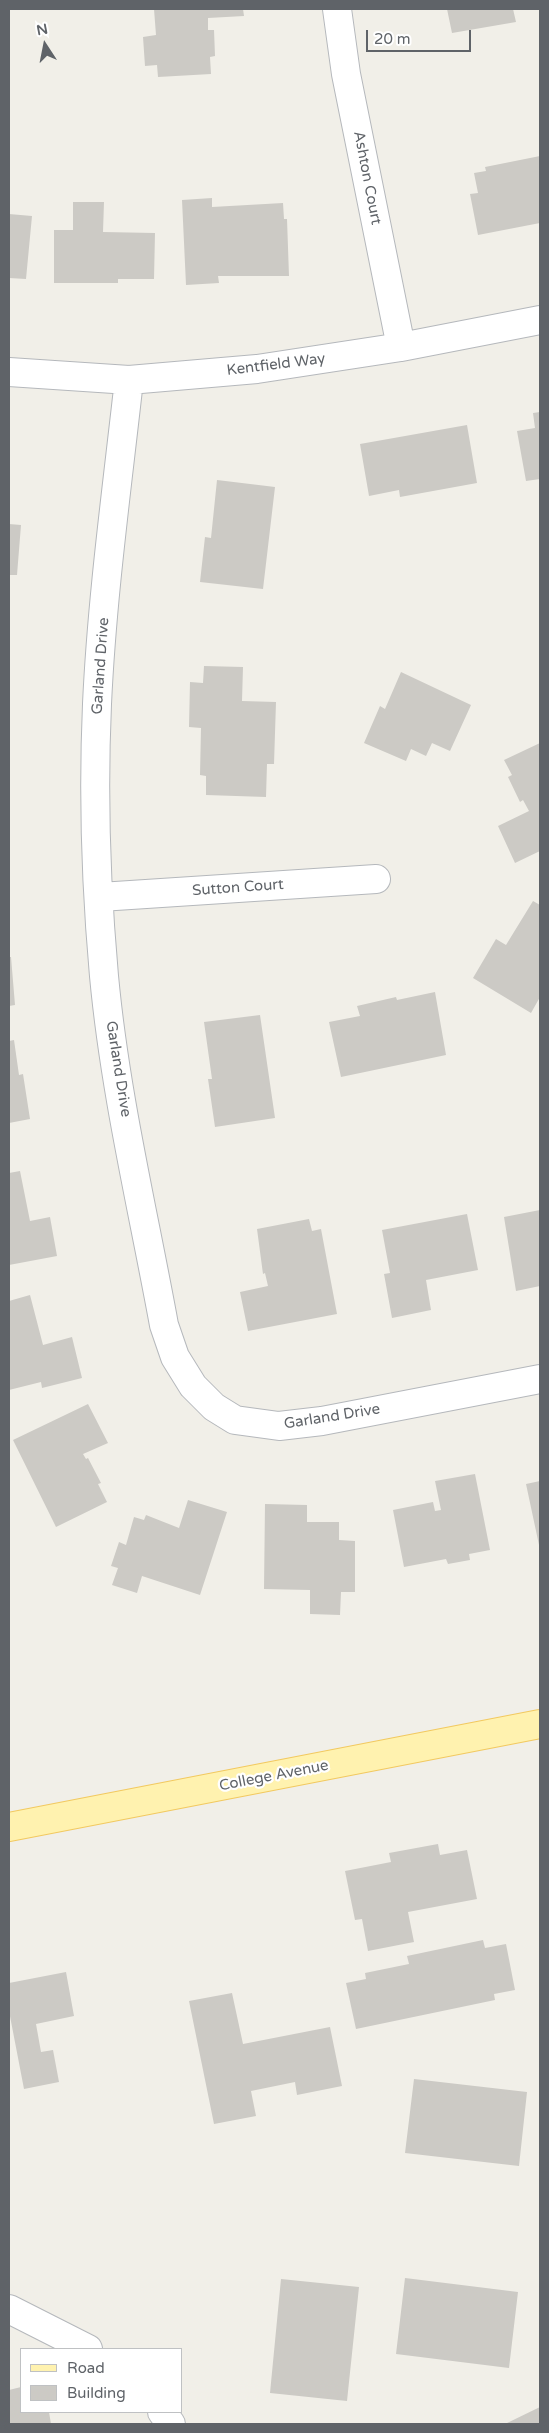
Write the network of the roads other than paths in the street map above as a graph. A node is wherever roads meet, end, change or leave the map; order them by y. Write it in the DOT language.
graph roads {
  1 [pos="337,9"];
  2 [pos="540,320"];
  3 [pos="401,347"];
  4 [pos="9,372"];
  5 [pos="129,380"];
  6 [pos="376,879"];
  7 [pos="100,897"];
  8 [pos="540,1379"];
  9 [pos="540,1724"];
  10 [pos="9,1828"];
  11 [pos="9,2309"];
  12 [pos="86,2348"];
  13 [pos="163,2413"];
  14 [pos="171,2424"];
  1 -- 3 [label="street, Ashton Court"];
  2 -- 3 [label="street, Kentfield Way"];
  3 -- 5 [label="street, Kentfield Way"];
  4 -- 5 [label="street, Kentfield Way"];
  5 -- 7 [label="street, Garland Drive"];
  6 -- 7 [label="street, Sutton Court"];
  7 -- 8 [label="street, Garland Drive"];
  9 -- 10 [label="main road, College Avenue"];
  11 -- 12 [label="street"];
  13 -- 14 [label="street"];
}
